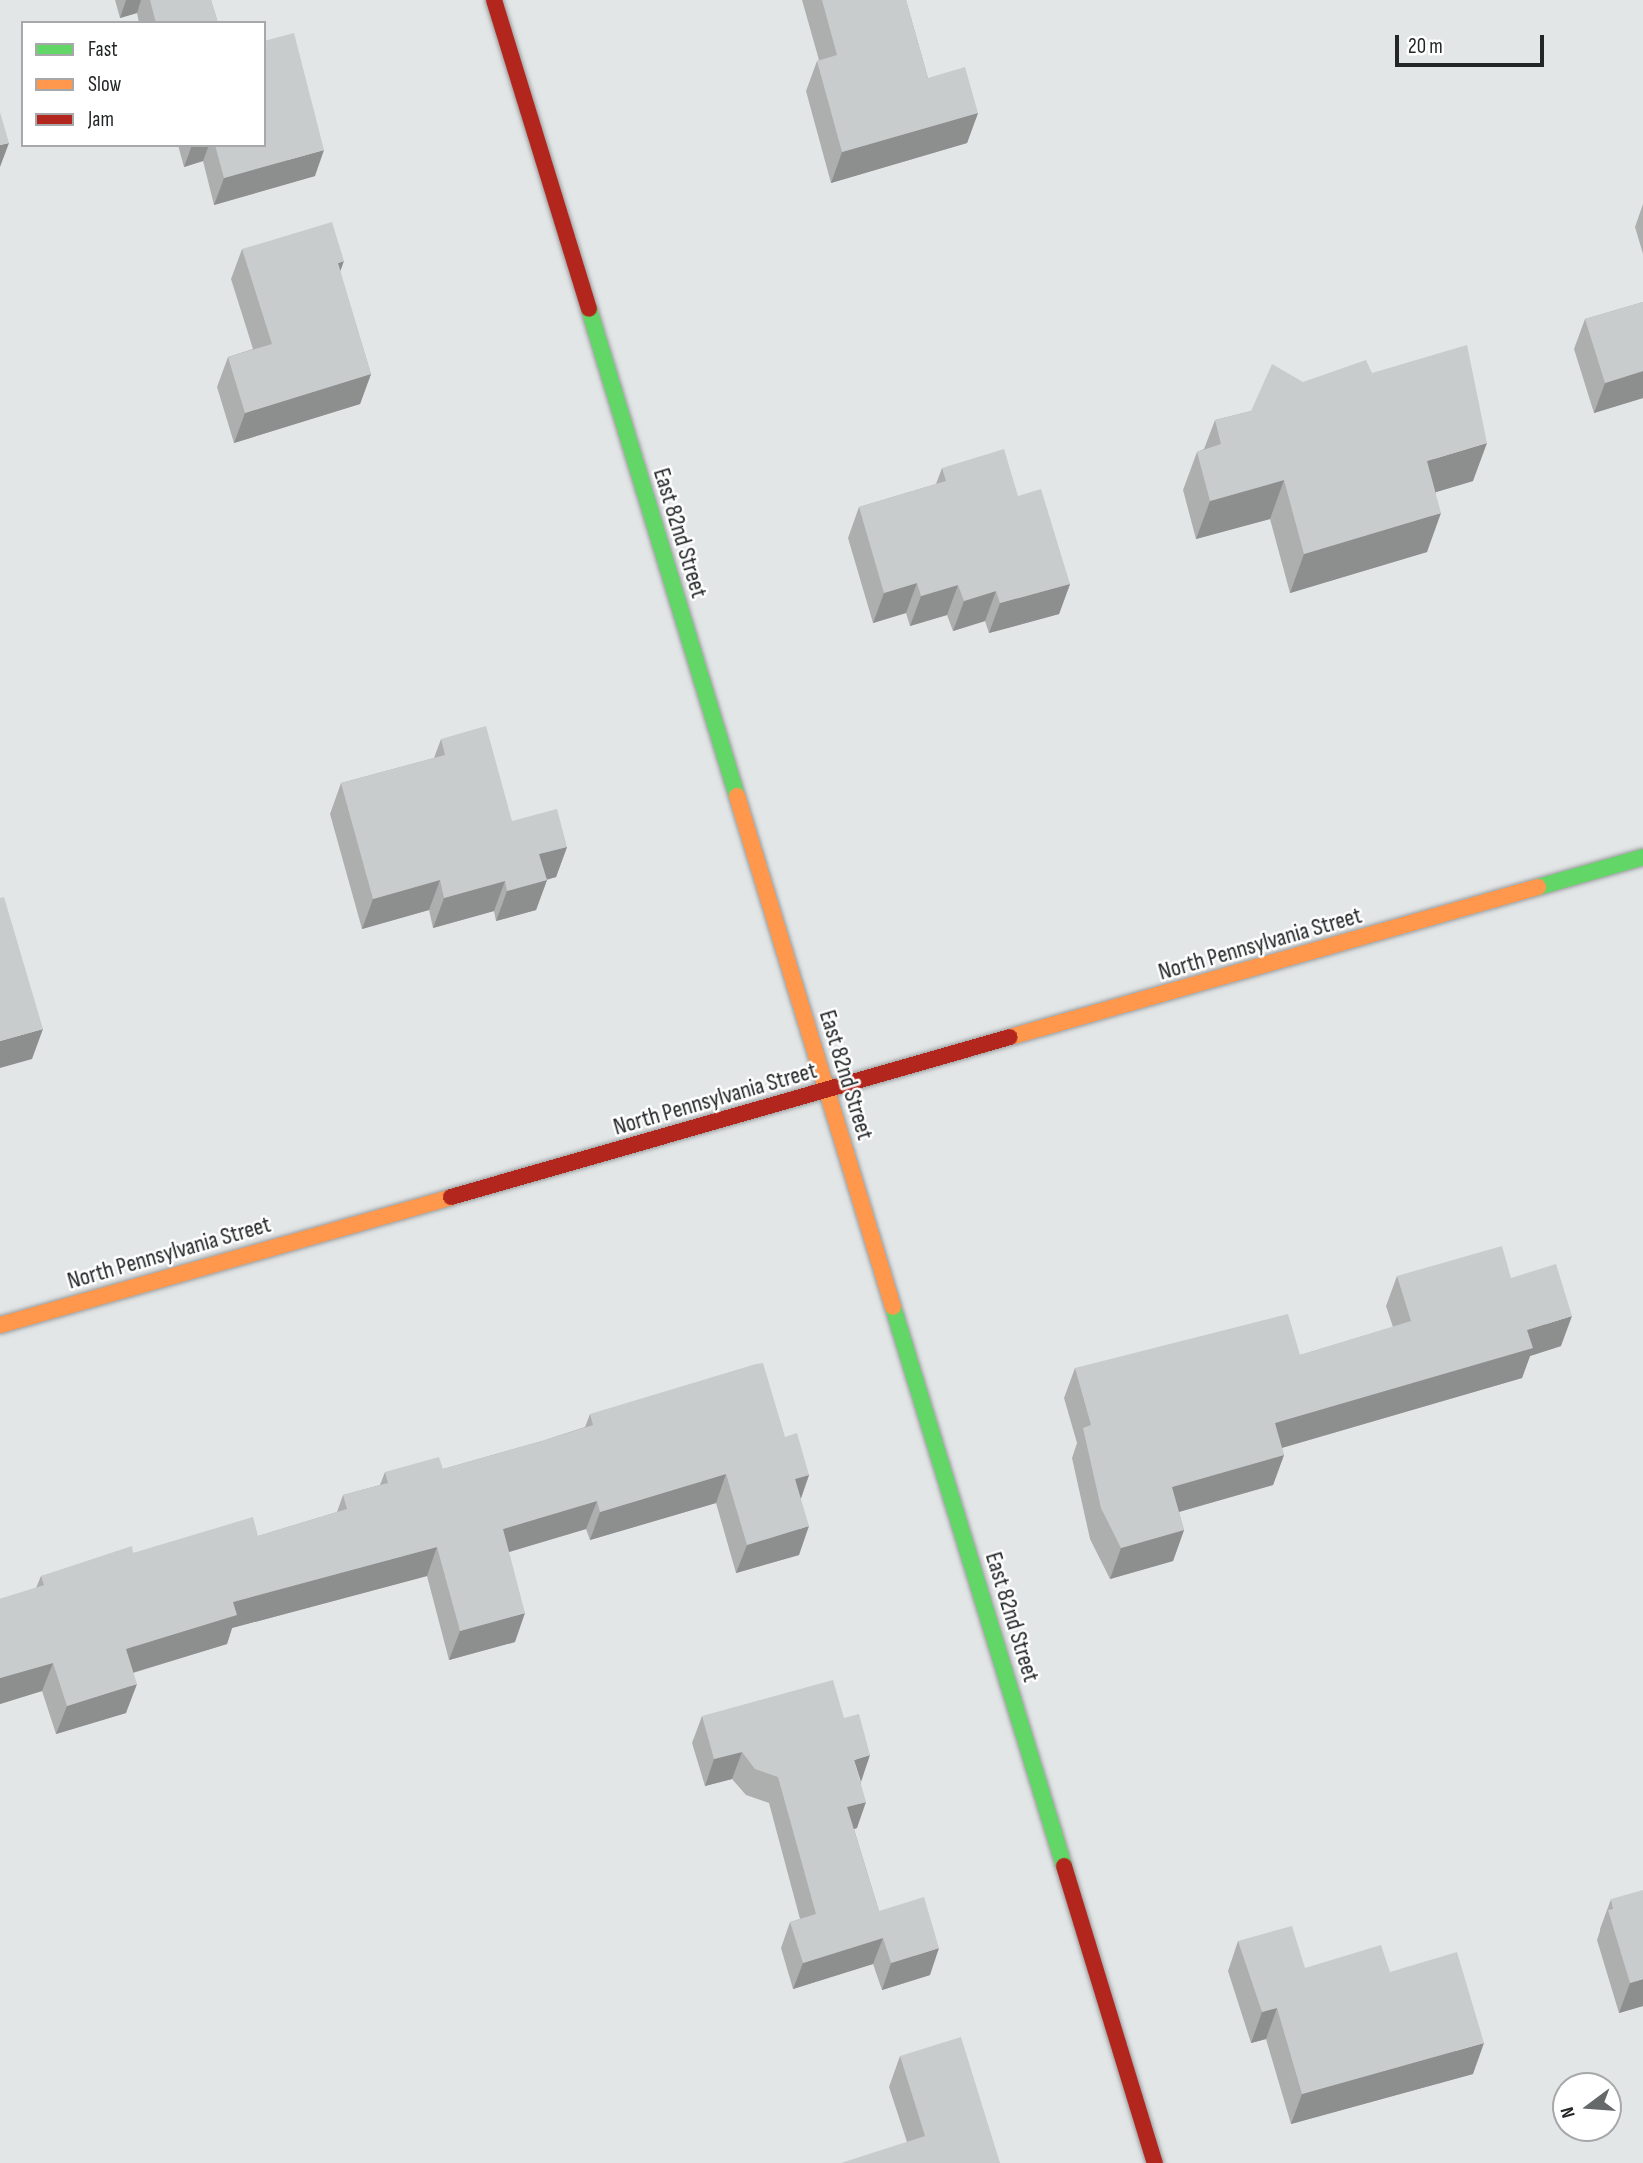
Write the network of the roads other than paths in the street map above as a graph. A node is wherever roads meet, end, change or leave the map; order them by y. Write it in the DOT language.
graph roads {
  1 [pos="494,0"];
  2 [pos="1643,857"];
  3 [pos="828,1091"];
  4 [pos="0,1325"];
  5 [pos="1155,2163"];
  1 -- 3 [label="street, East 82nd Street"];
  2 -- 3 [label="street, North Pennsylvania Street"];
  3 -- 4 [label="street, North Pennsylvania Street"];
  3 -- 5 [label="street, East 82nd Street"];
}
